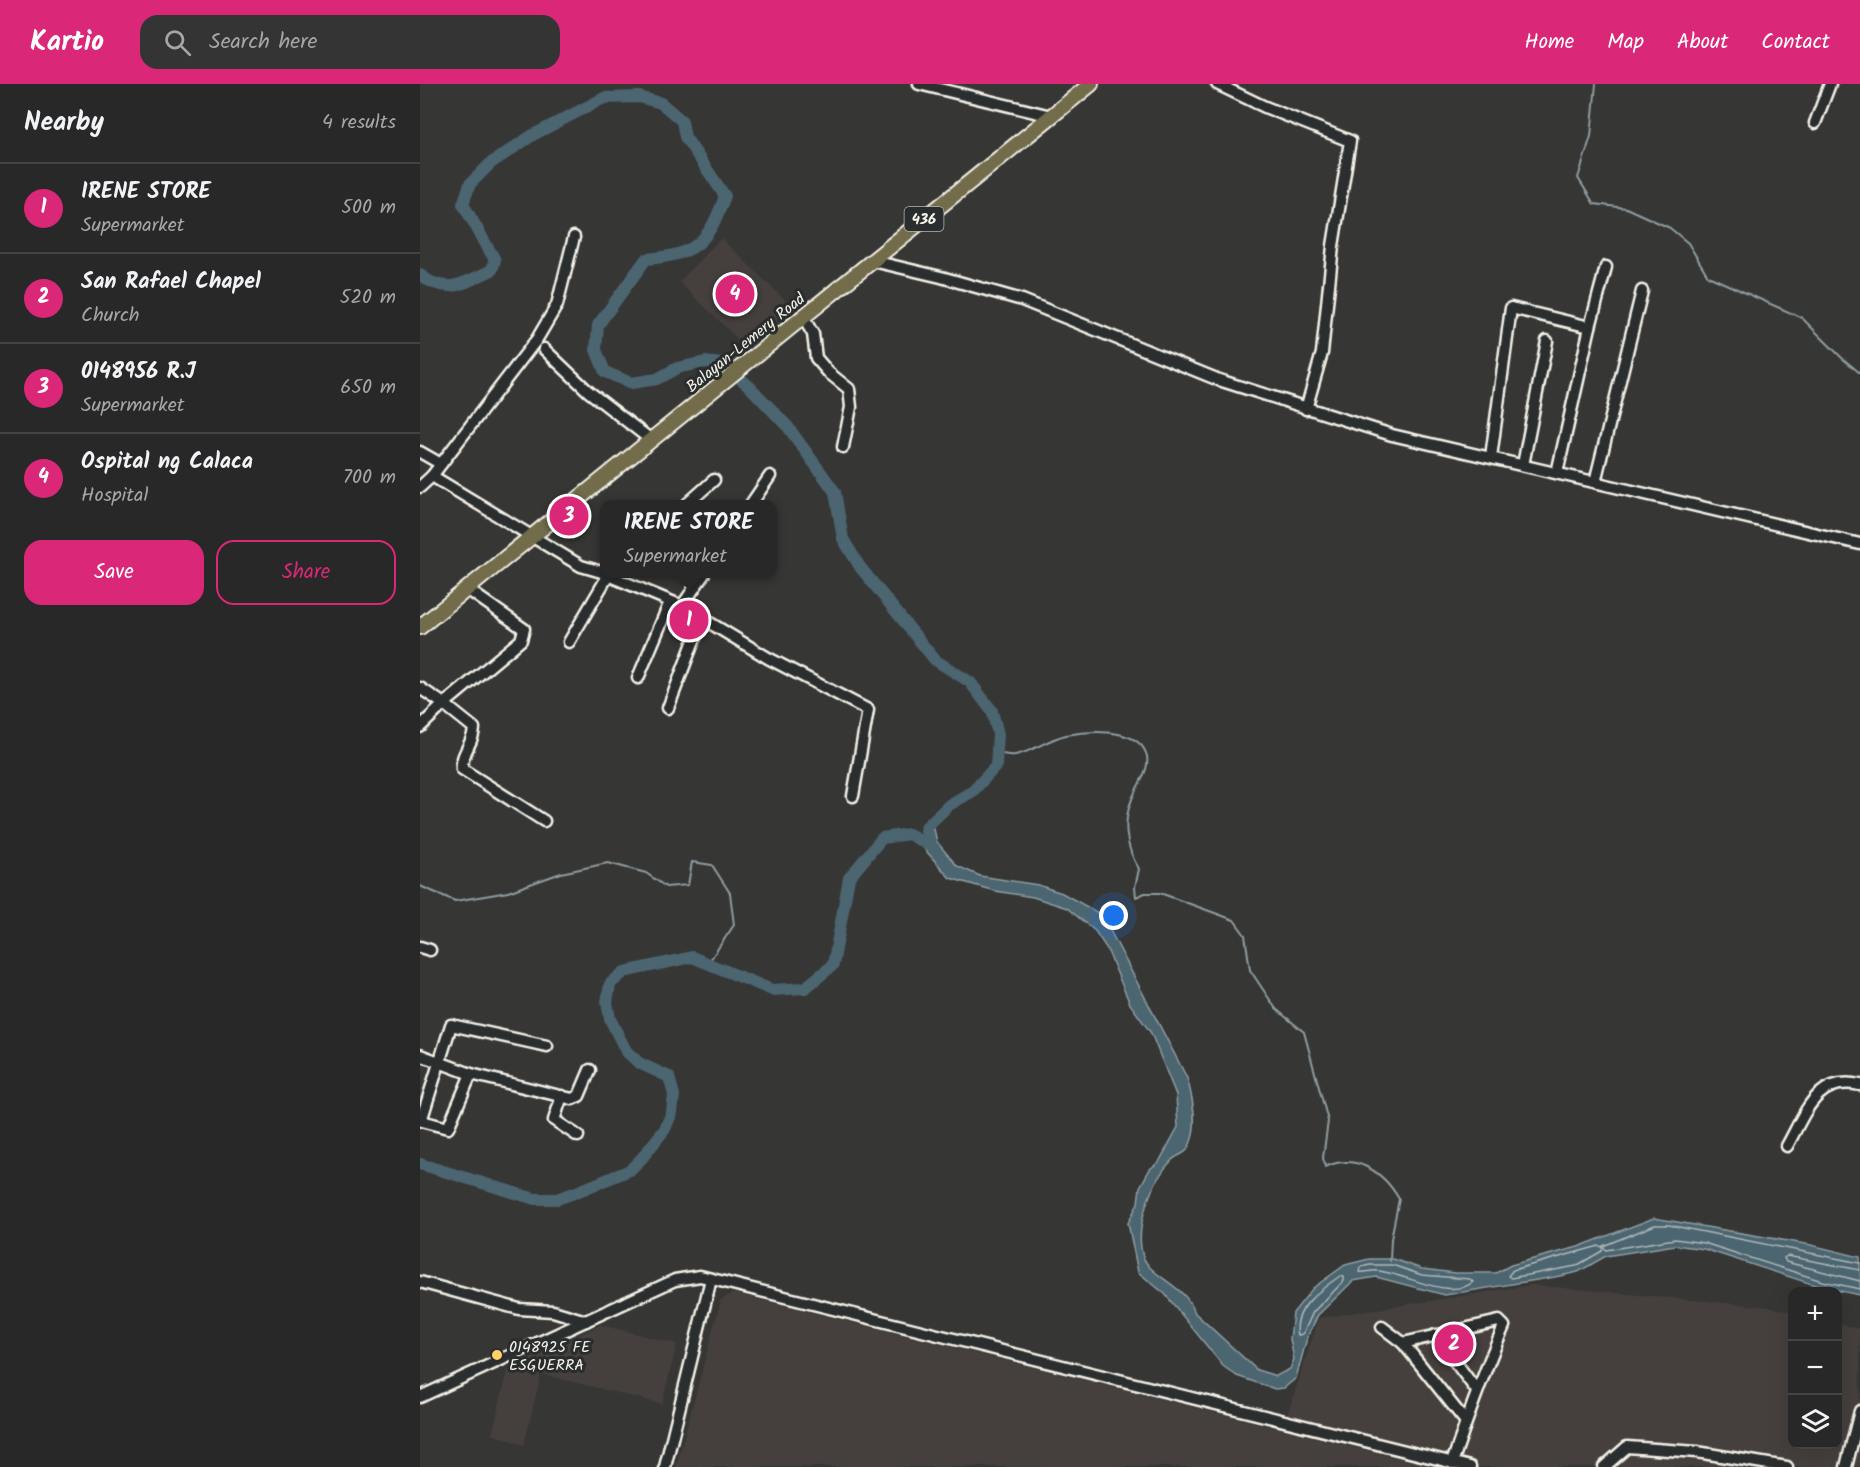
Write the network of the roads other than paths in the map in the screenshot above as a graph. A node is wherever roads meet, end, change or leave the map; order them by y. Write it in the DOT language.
graph roads {
  1 [pos="919,84"];
  2 [pos="1090,84"];
  3 [pos="1217,84"];
  4 [pos="1830,84"];
  5 [pos="1051,116"];
  6 [pos="1815,123"];
  7 [pos="574,237"];
  8 [pos="873,261"];
  9 [pos="1606,267"];
  10 [pos="1642,291"];
  11 [pos="803,317"];
  12 [pos="1590,327"];
  13 [pos="1547,341"];
  14 [pos="544,349"];
  15 [pos="1306,409"];
  16 [pos="651,440"];
  17 [pos="843,447"];
  18 [pos="420,452"];
  19 [pos="1491,458"];
  20 [pos="441,464"];
  21 [pos="1523,465"];
  22 [pos="1557,473"];
  23 [pos="432,476"];
  24 [pos="770,476"];
  25 [pos="714,480"];
  26 [pos="1595,482"];
  27 [pos="420,487"];
  28 [pos="692,500"];
  29 [pos="754,500"];
  30 [pos="530,538"];
  31 [pos="1860,544"];
  32 [pos="600,572"];
  33 [pos="605,578"];
  34 [pos="616,578"];
  35 [pos="701,578"];
  36 [pos="468,589"];
  37 [pos="670,602"];
  38 [pos="682,606"];
  39 [pos="703,617"];
  40 [pos="420,627"];
  41 [pos="569,642"];
  42 [pos="638,678"];
  43 [pos="420,688"];
  44 [pos="444,704"];
  45 [pos="668,708"];
  46 [pos="420,727"];
  47 [pos="854,796"];
  48 [pos="544,821"];
  49 [pos="547,1046"];
  50 [pos="420,1055"];
  51 [pos="438,1064"];
  52 [pos="590,1070"];
  53 [pos="471,1074"];
  54 [pos="1860,1085"];
  55 [pos="562,1096"];
  56 [pos="578,1136"];
  57 [pos="1787,1146"];
  58 [pos="711,1279"];
  59 [pos="420,1282"];
  60 [pos="586,1321"];
  61 [pos="1382,1327"];
  62 [pos="1435,1335"];
  63 [pos="1403,1343"];
  64 [pos="1477,1391"];
  65 [pos="420,1398"];
  66 [pos="1860,1411"];
  67 [pos="1466,1422"];
  68 [pos="1452,1462"];
  69 [pos="664,1467"];
  70 [pos="1470,1467"];
  71 [pos="1604,1467"];
  72 [pos="1787,1467"];
  73 [pos="1845,1467"];
  1 -- 5 [label="street"];
  2 -- 5 [label="main road, Balayan-Lemery Road / 436"];
  3 -- 15 [label="street"];
  4 -- 6 [label="street"];
  5 -- 8 [label="main road, Balayan-Lemery Road / 436"];
  7 -- 20 [label="street"];
  8 -- 11 [label="main road, Balayan-Lemery Road / 436"];
  8 -- 15 [label="street"];
  9 -- 12 [label="street"];
  10 -- 26 [label="street"];
  11 -- 16 [label="main road, Balayan-Lemery Road / 436"];
  11 -- 17 [label="street"];
  12 -- 19 [label="street"];
  12 -- 22 [label="street"];
  13 -- 21 [label="street"];
  14 -- 16 [label="street"];
  15 -- 19 [label="street"];
  16 -- 30 [label="main road, Balayan-Lemery Road / 436"];
  18 -- 20 [label="street"];
  19 -- 21 [label="street"];
  20 -- 23 [label="street"];
  21 -- 22 [label="street"];
  22 -- 26 [label="street"];
  23 -- 27 [label="street"];
  23 -- 30 [label="street"];
  24 -- 29 [label="street"];
  25 -- 28 [label="street"];
  26 -- 31 [label="street"];
  30 -- 32 [label="street"];
  30 -- 36 [label="main road, Balayan-Lemery Road / 436"];
  33 -- 41 [label="street"];
  34 -- 37 [label="street"];
  35 -- 38 [label="street"];
  36 -- 40 [label="main road, Balayan-Lemery Road / 436"];
  36 -- 44 [label="street"];
  37 -- 38 [label="street"];
  37 -- 42 [label="street"];
  38 -- 39 [label="street"];
  39 -- 45 [label="street"];
  39 -- 47 [label="street"];
  43 -- 44 [label="street"];
  44 -- 46 [label="street"];
  44 -- 48 [label="street"];
  49 -- 51 [label="street"];
  50 -- 51 [label="street"];
  51 -- 53 [label="street"];
  51 -- 53 [label="street"];
  52 -- 55 [label="street"];
  53 -- 55 [label="street"];
  54 -- 57 [label="street"];
  55 -- 56 [label="street"];
  58 -- 60 [label="street"];
  58 -- 68 [label="street"];
  58 -- 69 [label="street"];
  59 -- 60 [label="street"];
  60 -- 65 [label="street"];
  61 -- 63 [label="street"];
  62 -- 63 [label="street"];
  62 -- 64 [label="street"];
  62 -- 64 [label="street"];
  63 -- 67 [label="street"];
  64 -- 67 [label="street"];
  66 -- 73 [label="street"];
  67 -- 68 [label="street"];
  68 -- 70 [label="street"];
  71 -- 72 [label="street"];
}
